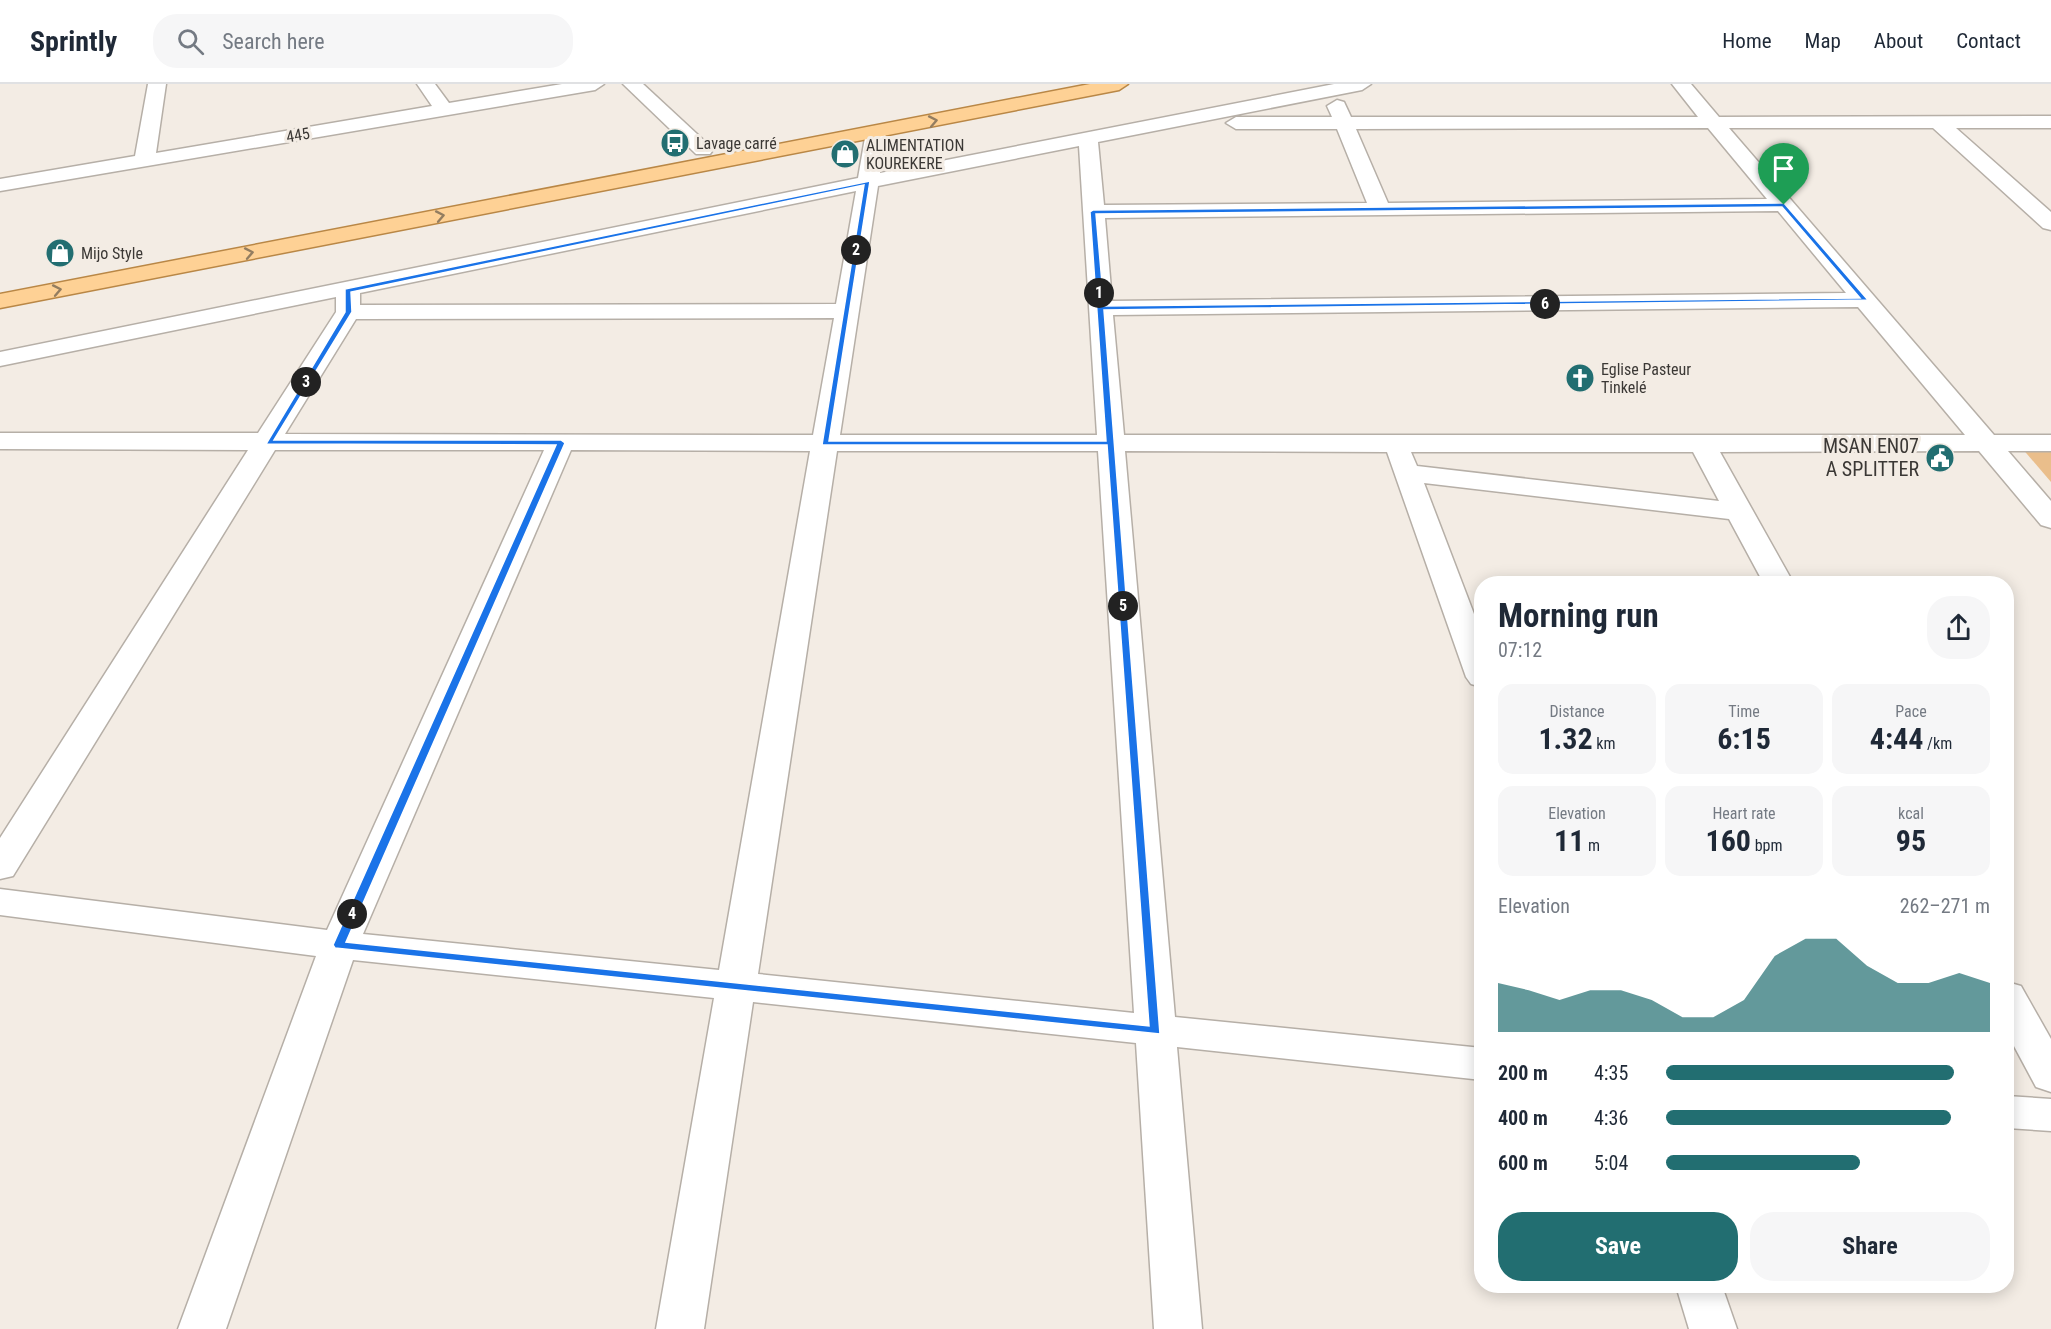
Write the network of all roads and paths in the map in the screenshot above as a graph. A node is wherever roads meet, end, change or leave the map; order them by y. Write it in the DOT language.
graph roads {
  1 [pos="157,84"];
  2 [pos="426,84"];
  3 [pos="595,84"];
  4 [pos="632,84"];
  5 [pos="1042,84"];
  6 [pos="1119,84"];
  7 [pos="1362,84"];
  8 [pos="1681,84"];
  9 [pos="1328,87"];
  10 [pos="444,110"];
  11 [pos="1168,122"];
  12 [pos="1938,122"];
  13 [pos="2051,122"];
  14 [pos="1714,123"];
  15 [pos="1347,124"];
  16 [pos="876,132"];
  17 [pos="1088,138"];
  18 [pos="703,150"];
  19 [pos="144,161"];
  20 [pos="868,182"];
  21 [pos="0,184"];
  22 [pos="1784,205"];
  23 [pos="1380,209"];
  24 [pos="1093,212"];
  25 [pos="2051,223"];
  26 [pos="0,283"];
  27 [pos="1865,300"];
  28 [pos="0,301"];
  29 [pos="348,301"];
  30 [pos="1100,308"];
  31 [pos="846,311"];
  32 [pos="0,360"];
  33 [pos="0,441"];
  34 [pos="268,442"];
  35 [pos="561,443"];
  36 [pos="825,443"];
  37 [pos="1110,443"];
  38 [pos="2051,443"];
  39 [pos="1395,444"];
  40 [pos="1702,444"];
  41 [pos="1987,444"];
  42 [pos="1406,472"];
  43 [pos="1740,512"];
  44 [pos="2051,519"];
  45 [pos="1775,576"];
  46 [pos="1474,655"];
  47 [pos="0,867"];
  48 [pos="0,902"];
  49 [pos="339,945"];
  50 [pos="736,985"];
  51 [pos="2014,1009"];
  52 [pos="1155,1031"];
  53 [pos="1474,1063"];
  54 [pos="2051,1076"];
  55 [pos="2014,1112"];
  56 [pos="2051,1115"];
  57 [pos="1701,1293"];
  58 [pos="202,1329"];
  59 [pos="680,1329"];
  60 [pos="1178,1329"];
  61 [pos="1713,1329"];
  1 -- 19 [label="street"];
  2 -- 10 [label="street"];
  3 -- 10 [label="street, 445"];
  4 -- 18 [label="street"];
  5 -- 18 [label="main road"];
  16 -- 6 [label="main road, one-way"];
  7 -- 9 [label="street"];
  8 -- 14 [label="street"];
  9 -- 11 [label="street"];
  9 -- 15 [label="street"];
  10 -- 19 [label="street, 445"];
  11 -- 15 [label="street"];
  11 -- 17 [label="street"];
  12 -- 13 [label="street"];
  12 -- 14 [label="street"];
  12 -- 25 [label="street"];
  14 -- 15 [label="street"];
  14 -- 22 [label="street"];
  15 -- 23 [label="street"];
  16 -- 20 [label="street"];
  28 -- 16 [label="main road, one-way"];
  17 -- 20 [label="street"];
  17 -- 24 [label="street"];
  18 -- 26 [label="main road"];
  19 -- 21 [label="street, 445"];
  20 -- 29 [label="street"];
  20 -- 31 [label="street"];
  22 -- 23 [label="street"];
  22 -- 27 [label="street"];
  23 -- 24 [label="street"];
  24 -- 30 [label="street"];
  27 -- 30 [label="street"];
  27 -- 41 [label="street"];
  29 -- 31 [label="street"];
  29 -- 32 [label="street"];
  29 -- 34 [label="street"];
  30 -- 37 [label="street"];
  31 -- 36 [label="street"];
  33 -- 34 [label="street"];
  34 -- 35 [label="street"];
  34 -- 47 [label="street"];
  35 -- 36 [label="street"];
  35 -- 49 [label="street"];
  36 -- 37 [label="street"];
  36 -- 50 [label="street"];
  37 -- 39 [label="street"];
  37 -- 52 [label="street"];
  38 -- 41 [label="street"];
  39 -- 40 [label="street"];
  39 -- 42 [label="street"];
  40 -- 41 [label="street"];
  40 -- 43 [label="street"];
  41 -- 44 [label="street"];
  42 -- 43 [label="street"];
  42 -- 46 [label="street"];
  43 -- 45 [label="street"];
  48 -- 49 [label="street"];
  49 -- 50 [label="street"];
  49 -- 58 [label="street"];
  50 -- 52 [label="street"];
  50 -- 59 [label="street"];
  51 -- 54 [label="street"];
  52 -- 53 [label="street"];
  52 -- 60 [label="street"];
  55 -- 56 [label="street"];
  57 -- 61 [label="street"];
}
